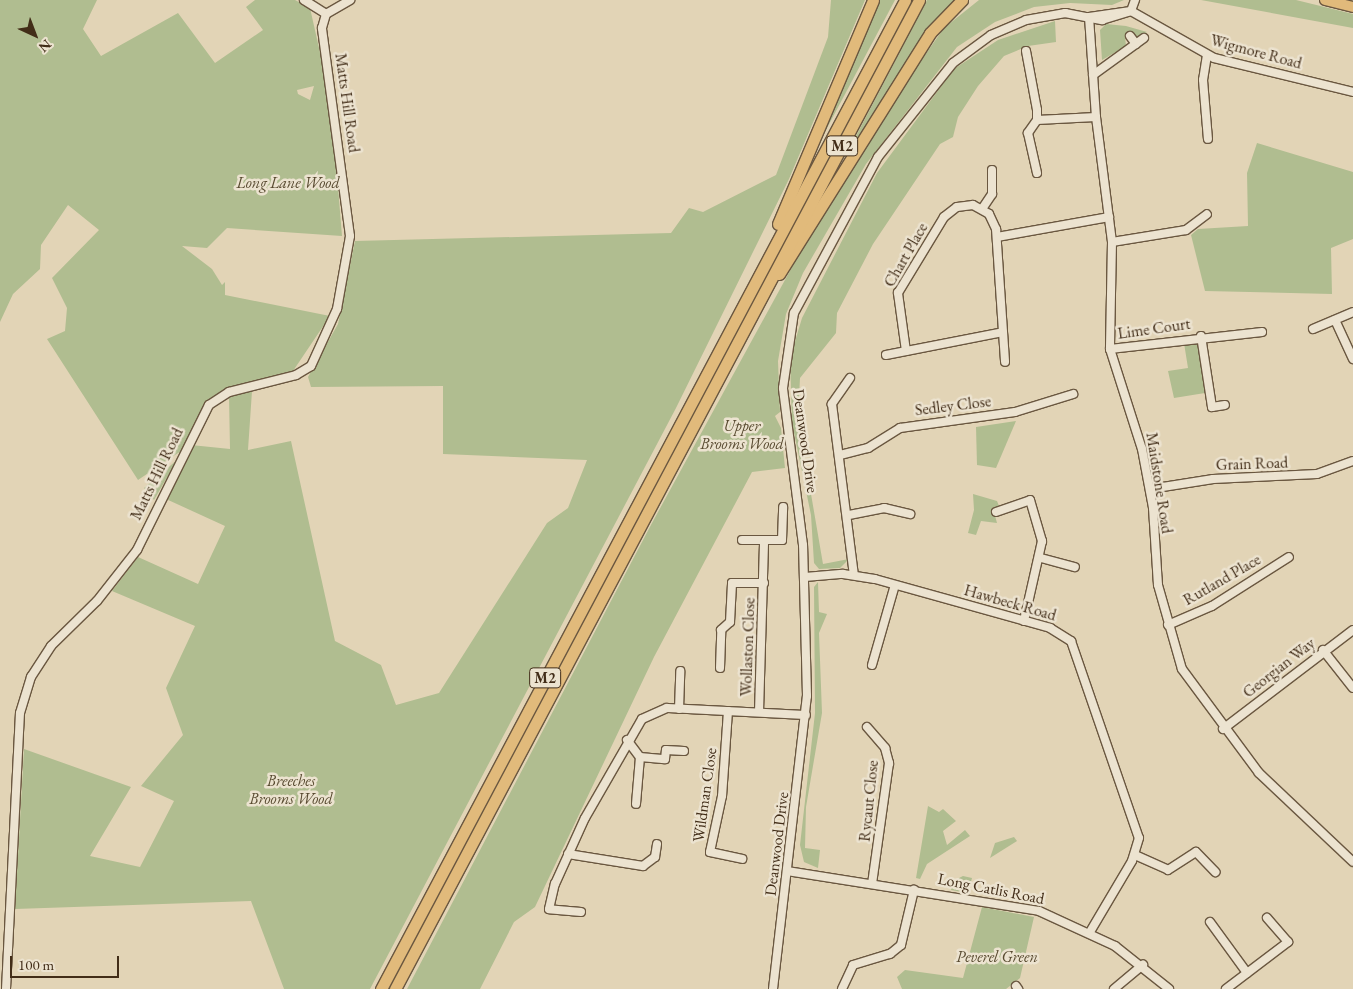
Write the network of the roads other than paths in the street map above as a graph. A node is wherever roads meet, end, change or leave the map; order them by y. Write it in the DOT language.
graph roads {
  1 [pos="304,0"];
  2 [pos="350,0"];
  3 [pos="872,0"];
  4 [pos="905,0"];
  5 [pos="919,0"];
  6 [pos="962,0"];
  7 [pos="972,0"];
  8 [pos="1134,0"];
  9 [pos="1325,0"];
  10 [pos="1353,7"];
  11 [pos="1132,11"];
  12 [pos="326,14"];
  13 [pos="1089,18"];
  14 [pos="1130,36"];
  15 [pos="1144,38"];
  16 [pos="1136,44"];
  17 [pos="1026,51"];
  18 [pos="1208,55"];
  19 [pos="912,59"];
  20 [pos="1093,75"];
  21 [pos="1353,92"];
  22 [pos="1096,117"];
  23 [pos="1037,120"];
  24 [pos="1208,140"];
  25 [pos="992,170"];
  26 [pos="1037,173"];
  27 [pos="982,209"];
  28 [pos="1208,214"];
  29 [pos="1109,217"];
  30 [pos="997,237"];
  31 [pos="1112,242"];
  32 [pos="767,259"];
  33 [pos="764,293"];
  34 [pos="1353,312"];
  35 [pos="1335,320"];
  36 [pos="1313,329"];
  37 [pos="1003,332"];
  38 [pos="1262,332"];
  39 [pos="1201,336"];
  40 [pos="1110,349"];
  41 [pos="906,351"];
  42 [pos="886,355"];
  43 [pos="1353,359"];
  44 [pos="1005,362"];
  45 [pos="850,378"];
  46 [pos="1074,394"];
  47 [pos="1225,404"];
  48 [pos="840,455"];
  49 [pos="1353,461"];
  50 [pos="1150,489"];
  51 [pos="783,507"];
  52 [pos="996,512"];
  53 [pos="849,514"];
  54 [pos="910,514"];
  55 [pos="742,540"];
  56 [pos="764,540"];
  57 [pos="1041,558"];
  58 [pos="1289,558"];
  59 [pos="1075,567"];
  60 [pos="854,575"];
  61 [pos="805,577"];
  62 [pos="764,583"];
  63 [pos="894,585"];
  64 [pos="1024,620"];
  65 [pos="1168,625"];
  66 [pos="1353,630"];
  67 [pos="1323,650"];
  68 [pos="872,665"];
  69 [pos="720,668"];
  70 [pos="680,670"];
  71 [pos="1353,688"];
  72 [pos="679,709"];
  73 [pos="728,711"];
  74 [pos="759,712"];
  75 [pos="806,715"];
  76 [pos="867,727"];
  77 [pos="1223,729"];
  78 [pos="627,740"];
  79 [pos="684,751"];
  80 [pos="640,757"];
  81 [pos="636,804"];
  82 [pos="657,844"];
  83 [pos="568,854"];
  84 [pos="1135,855"];
  85 [pos="742,859"];
  86 [pos="1353,862"];
  87 [pos="787,871"];
  88 [pos="1215,872"];
  89 [pos="872,884"];
  90 [pos="914,890"];
  91 [pos="581,912"];
  92 [pos="1267,918"];
  93 [pos="1210,922"];
  94 [pos="1090,932"];
  95 [pos="1143,965"];
  96 [pos="1247,973"];
  97 [pos="6,989"];
  98 [pos="381,989"];
  99 [pos="395,989"];
  100 [pos="773,989"];
  101 [pos="842,989"];
  102 [pos="1114,989"];
  103 [pos="1169,989"];
  104 [pos="1226,989"];
  1 -- 12 [label="street"];
  2 -- 12 [label="street"];
  3 -- 32 [label="highway, M2"];
  4 -- 32 [label="highway, M2"];
  5 -- 33 [label="highway, M2"];
  6 -- 19 [label="highway, M2"];
  7 -- 19 [label="highway, M2"];
  8 -- 11 [label="street"];
  9 -- 10 [label="main road"];
  11 -- 13 [label="street, Deanwood Drive"];
  11 -- 18 [label="street, Wigmore Road"];
  12 -- 97 [label="street, Matts Hill Road"];
  13 -- 20 [label="street, Maidstone Road"];
  13 -- 61 [label="street, Deanwood Drive"];
  14 -- 16 [label="street"];
  15 -- 16 [label="street"];
  16 -- 20 [label="street"];
  17 -- 23 [label="street"];
  18 -- 21 [label="street, Wigmore Road"];
  18 -- 24 [label="street"];
  19 -- 33 [label="highway, M2"];
  20 -- 22 [label="street, Maidstone Road"];
  22 -- 23 [label="street"];
  22 -- 29 [label="street, Maidstone Road"];
  23 -- 26 [label="street"];
  25 -- 27 [label="street"];
  27 -- 30 [label="street"];
  27 -- 41 [label="street, Chart Place"];
  28 -- 31 [label="street"];
  29 -- 30 [label="street"];
  29 -- 31 [label="street, Maidstone Road"];
  30 -- 37 [label="street"];
  31 -- 40 [label="street, Maidstone Road"];
  32 -- 98 [label="highway, M2"];
  33 -- 99 [label="highway, M2"];
  34 -- 35 [label="street"];
  35 -- 36 [label="street"];
  35 -- 43 [label="street"];
  37 -- 41 [label="street"];
  37 -- 44 [label="street"];
  38 -- 39 [label="street, Lime Court"];
  39 -- 40 [label="street, Lime Court"];
  39 -- 47 [label="street, Lime Court"];
  40 -- 50 [label="street, Maidstone Road"];
  41 -- 42 [label="street"];
  45 -- 48 [label="street"];
  46 -- 48 [label="street, Sedley Close"];
  48 -- 53 [label="street"];
  49 -- 50 [label="street, Grain Road"];
  50 -- 65 [label="street, Maidstone Road"];
  51 -- 56 [label="street"];
  52 -- 57 [label="street"];
  53 -- 54 [label="street"];
  53 -- 60 [label="street"];
  55 -- 56 [label="street"];
  56 -- 62 [label="street, Wollaston Close"];
  57 -- 59 [label="street"];
  57 -- 64 [label="street"];
  58 -- 65 [label="street, Rutland Place"];
  60 -- 61 [label="street, Hawbeck Road"];
  60 -- 63 [label="street, Hawbeck Road"];
  61 -- 75 [label="street, Deanwood Drive"];
  62 -- 69 [label="street, Wollaston Close"];
  62 -- 74 [label="street, Wollaston Close"];
  63 -- 64 [label="street, Hawbeck Road"];
  63 -- 68 [label="street"];
  64 -- 84 [label="street, Hawbeck Road"];
  65 -- 77 [label="street, Maidstone Road"];
  66 -- 67 [label="street, Georgian Way"];
  67 -- 71 [label="street"];
  67 -- 77 [label="street, Georgian Way"];
  70 -- 72 [label="street"];
  72 -- 73 [label="street"];
  72 -- 78 [label="street"];
  73 -- 74 [label="street"];
  73 -- 85 [label="street, Wildman Close"];
  74 -- 75 [label="street"];
  75 -- 87 [label="street, Deanwood Drive"];
  76 -- 89 [label="street, Rycaut Close"];
  77 -- 86 [label="street, Maidstone Road"];
  78 -- 80 [label="street"];
  78 -- 83 [label="street"];
  79 -- 80 [label="street"];
  80 -- 81 [label="street"];
  82 -- 83 [label="street"];
  83 -- 91 [label="street"];
  84 -- 88 [label="street"];
  84 -- 94 [label="street, Hawbeck Road"];
  87 -- 89 [label="street, Long Catlis Road"];
  87 -- 100 [label="street, Deanwood Drive"];
  89 -- 90 [label="street, Long Catlis Road"];
  90 -- 94 [label="street, Long Catlis Road"];
  90 -- 101 [label="street"];
  92 -- 96 [label="street"];
  93 -- 96 [label="street"];
  94 -- 95 [label="street, Long Catlis Road"];
  95 -- 102 [label="street"];
  95 -- 103 [label="street, Long Catlis Road"];
  96 -- 104 [label="street"];
}
